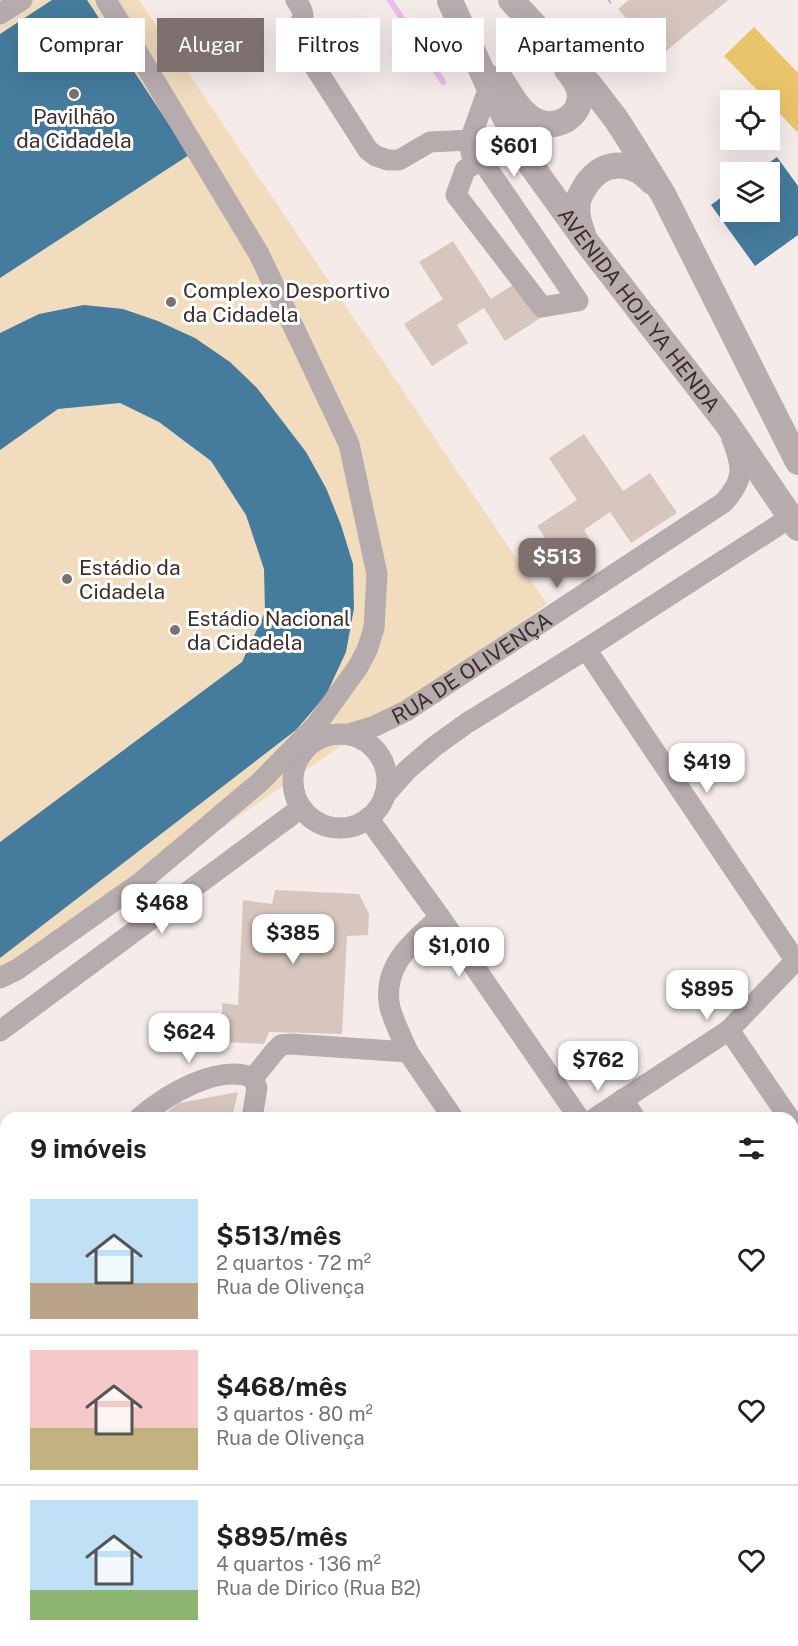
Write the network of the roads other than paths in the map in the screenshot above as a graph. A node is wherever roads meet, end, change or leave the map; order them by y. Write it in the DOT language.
graph roads {
  1 [pos="22,0"];
  2 [pos="106,0"];
  3 [pos="296,0"];
  4 [pos="511,0"];
  5 [pos="450,1"];
  6 [pos="0,14"];
  7 [pos="489,87"];
  8 [pos="470,140"];
  9 [pos="471,165"];
  10 [pos="663,194"];
  11 [pos="585,240"];
  12 [pos="725,421"];
  13 [pos="798,462"];
  14 [pos="794,522"];
  15 [pos="586,649"];
  16 [pos="349,734"];
  17 [pos="384,796"];
  18 [pos="301,808"];
  19 [pos="368,818"];
  20 [pos="440,917"];
  21 [pos="796,959"];
  22 [pos="0,978"];
  23 [pos="729,1030"];
  24 [pos="0,1031"];
  25 [pos="408,1052"];
  26 [pos="253,1078"];
  27 [pos="623,1099"];
  28 [pos="146,1112"];
  29 [pos="253,1112"];
  30 [pos="449,1112"];
  31 [pos="575,1112"];
  32 [pos="604,1112"];
  33 [pos="631,1112"];
  34 [pos="785,1112"];
  1 -- 6 [label="street"];
  2 -- 22 [label="street"];
  3 -- 8 [label="street"];
  4 -- 5 [label="main road"];
  4 -- 10 [label="main road"];
  5 -- 7 [label="main road, AVENIDA HOJI YA HENDA"];
  7 -- 8 [label="street"];
  7 -- 11 [label="main road, AVENIDA HOJI YA HENDA"];
  8 -- 9 [label="street"];
  9 -- 9 [label="street"];
  10 -- 11 [label="main road"];
  10 -- 13 [label="main road"];
  11 -- 12 [label="main road, AVENIDA HOJI YA HENDA"];
  12 -- 14 [label="main road, AVENIDA HOJI YA HENDA"];
  12 -- 16 [label="street, RUA DE OLIVENÇA"];
  14 -- 15 [label="street"];
  15 -- 17 [label="street"];
  15 -- 21 [label="street"];
  16 -- 17 [label="street"];
  16 -- 18 [label="street"];
  17 -- 19 [label="street"];
  18 -- 19 [label="street"];
  18 -- 24 [label="street"];
  19 -- 20 [label="street"];
  20 -- 25 [label="street"];
  20 -- 31 [label="street"];
  21 -- 23 [label="street"];
  23 -- 27 [label="street"];
  23 -- 34 [label="street"];
  25 -- 26 [label="street"];
  25 -- 30 [label="street"];
  26 -- 28 [label="street"];
  26 -- 29 [label="street"];
  27 -- 32 [label="street"];
  27 -- 33 [label="street"];
}
